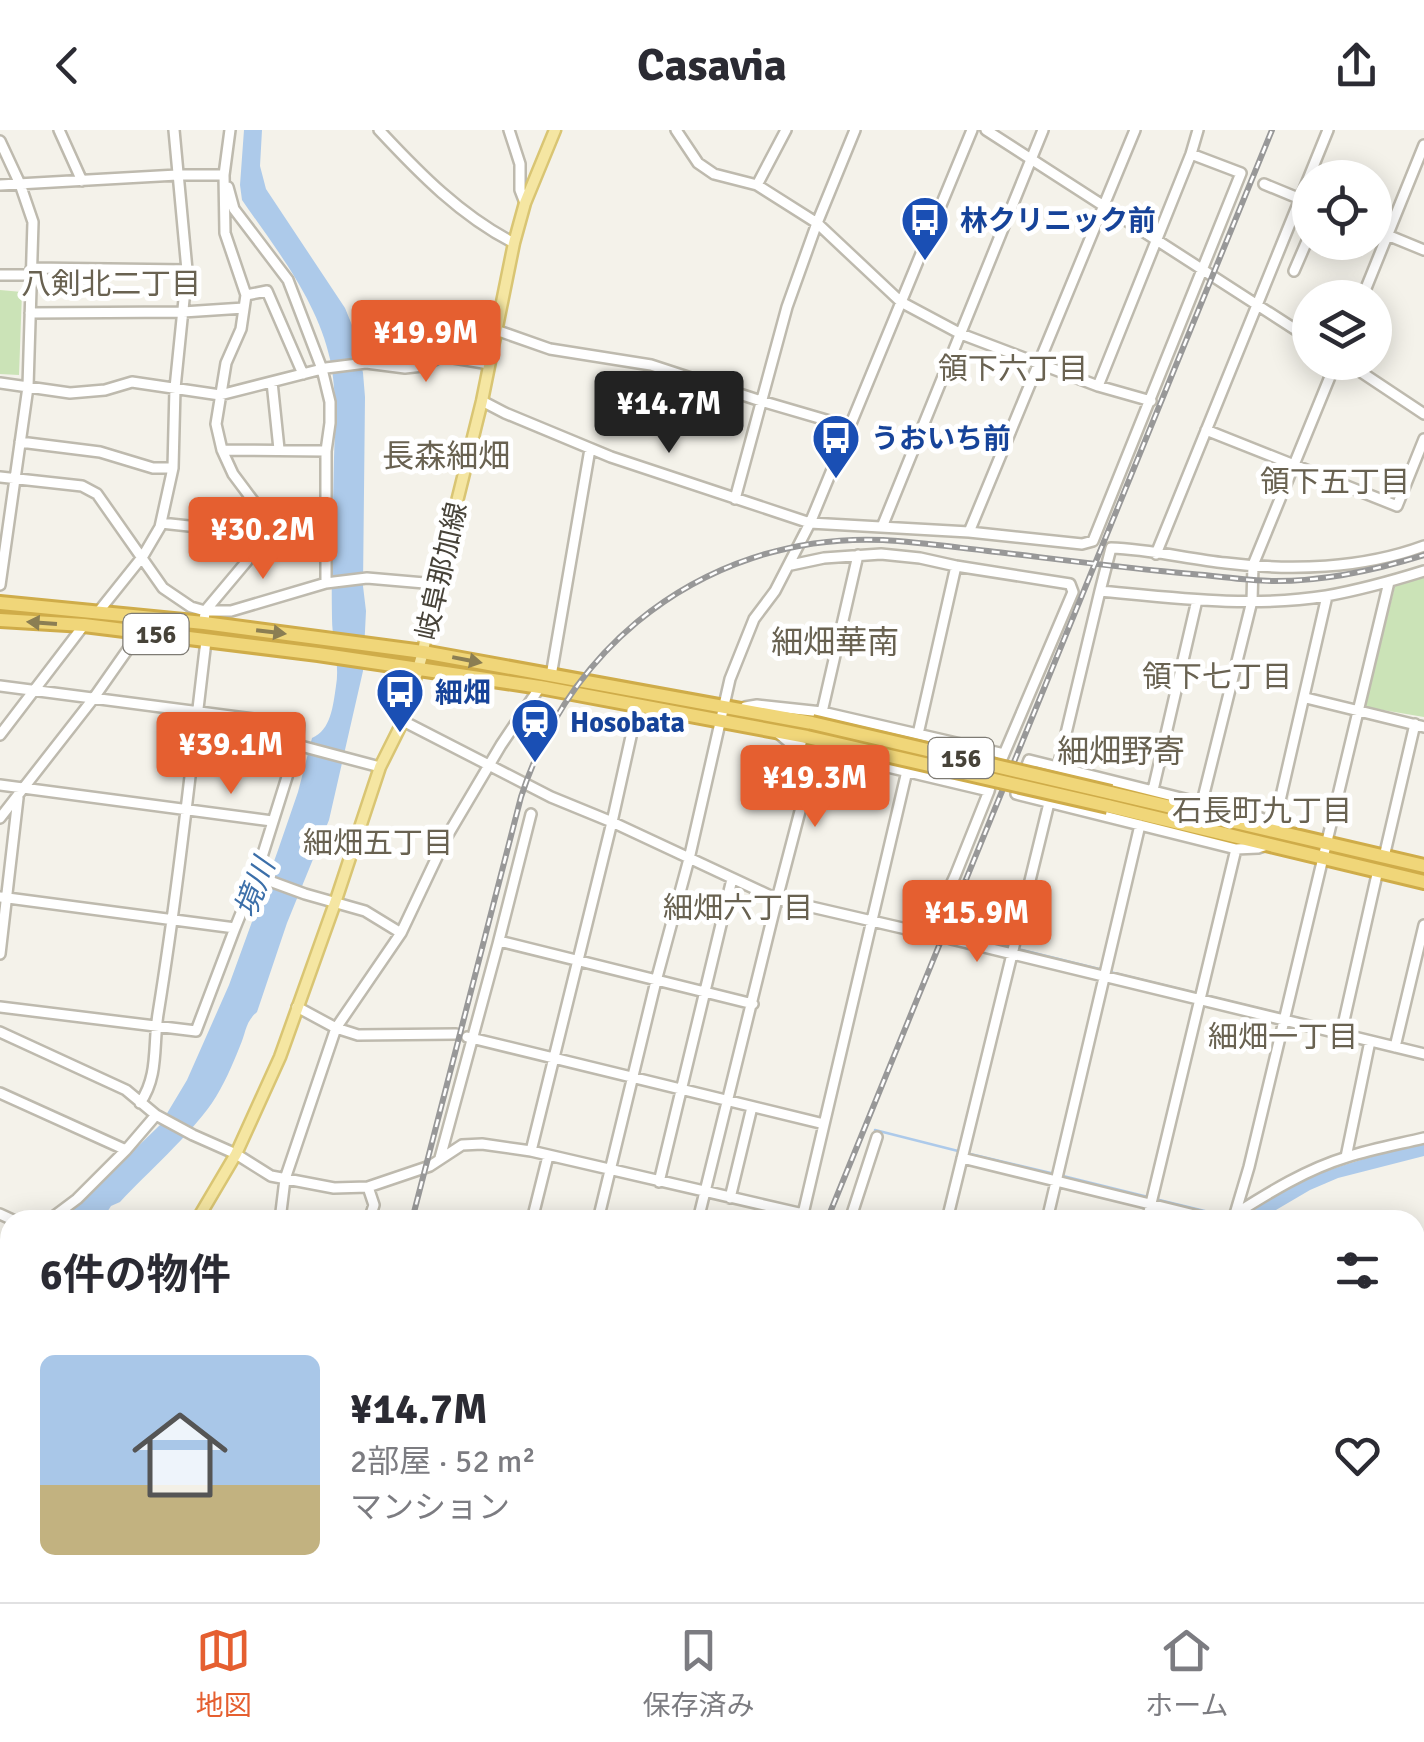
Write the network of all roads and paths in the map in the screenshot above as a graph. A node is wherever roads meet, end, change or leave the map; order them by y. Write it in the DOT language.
graph roads {
  1 [pos="59,130"];
  2 [pos="174,130"];
  3 [pos="230,130"];
  4 [pos="379,130"];
  5 [pos="509,130"];
  6 [pos="554,130"];
  7 [pos="676,130"];
  8 [pos="786,130"];
  9 [pos="855,130"];
  10 [pos="972,130"];
  11 [pos="986,130"];
  12 [pos="1043,130"];
  13 [pos="1135,130"];
  14 [pos="1198,130"];
  15 [pos="1328,130"];
  16 [pos="0,140"];
  17 [pos="1424,145"];
  18 [pos="1191,154"];
  19 [pos="1031,160"];
  20 [pos="1319,160"];
  21 [pos="177,175"];
  22 [pos="224,175"];
  23 [pos="82,180"];
  24 [pos="20,184"];
  25 [pos="1264,184"];
  26 [pos="0,185"];
  27 [pos="757,185"];
  28 [pos="1292,195"];
  29 [pos="525,202"];
  30 [pos="1105,206"];
  31 [pos="817,223"];
  32 [pos="1392,225"];
  33 [pos="1292,230"];
  34 [pos="1392,237"];
  35 [pos="1157,240"];
  36 [pos="514,243"];
  37 [pos="1424,250"];
  38 [pos="1298,260"];
  39 [pos="1202,269"];
  40 [pos="187,270"];
  41 [pos="1294,270"];
  42 [pos="31,272"];
  43 [pos="0,275"];
  44 [pos="246,295"];
  45 [pos="901,302"];
  46 [pos="1257,304"];
  47 [pos="244,308"];
  48 [pos="182,312"];
  49 [pos="30,313"];
  50 [pos="1292,327"];
  51 [pos="496,330"];
  52 [pos="960,334"];
  53 [pos="1040,363"];
  54 [pos="490,364"];
  55 [pos="324,369"];
  56 [pos="303,374"];
  57 [pos="1328,380"];
  58 [pos="1373,380"];
  59 [pos="272,382"];
  60 [pos="0,384"];
  61 [pos="1098,386"];
  62 [pos="28,387"];
  63 [pos="175,388"];
  64 [pos="220,395"];
  65 [pos="482,400"];
  66 [pos="761,401"];
  67 [pos="1151,401"];
  68 [pos="1424,414"];
  69 [pos="850,427"];
  70 [pos="1206,430"];
  71 [pos="1424,439"];
  72 [pos="20,442"];
  73 [pos="280,449"];
  74 [pos="590,449"];
  75 [pos="222,450"];
  76 [pos="326,451"];
  77 [pos="1293,465"];
  78 [pos="173,468"];
  79 [pos="0,477"];
  80 [pos="15,479"];
  81 [pos="735,498"];
  82 [pos="161,523"];
  83 [pos="810,523"];
  84 [pos="882,527"];
  85 [pos="969,532"];
  86 [pos="254,533"];
  87 [pos="1424,546"];
  88 [pos="1156,554"];
  89 [pos="858,555"];
  90 [pos="143,556"];
  91 [pos="790,565"];
  92 [pos="956,566"];
  93 [pos="1254,566"];
  94 [pos="1424,571"];
  95 [pos="326,582"];
  96 [pos="1389,582"];
  97 [pos="0,584"];
  98 [pos="436,584"];
  99 [pos="1100,591"];
  100 [pos="1327,596"];
  101 [pos="1196,600"];
  102 [pos="1252,602"];
  103 [pos="0,603"];
  104 [pos="99,612"];
  105 [pos="204,617"];
  106 [pos="0,620"];
  107 [pos="84,625"];
  108 [pos="140,632"];
  109 [pos="206,641"];
  110 [pos="423,652"];
  111 [pos="418,670"];
  112 [pos="550,676"];
  113 [pos="0,686"];
  114 [pos="540,687"];
  115 [pos="36,691"];
  116 [pos="1306,698"];
  117 [pos="93,699"];
  118 [pos="638,704"];
  119 [pos="730,707"];
  120 [pos="1359,711"];
  121 [pos="198,712"];
  122 [pos="817,717"];
  123 [pos="403,721"];
  124 [pos="720,722"];
  125 [pos="1420,726"];
  126 [pos="777,732"];
  127 [pos="918,734"];
  128 [pos="0,735"];
  129 [pos="298,744"];
  130 [pos="816,750"];
  131 [pos="1004,754"];
  132 [pos="488,766"];
  133 [pos="380,767"];
  134 [pos="1058,767"];
  135 [pos="907,771"];
  136 [pos="0,785"];
  137 [pos="1153,790"];
  138 [pos="989,791"];
  139 [pos="21,792"];
  140 [pos="1110,799"];
  141 [pos="1202,802"];
  142 [pos="1049,803"];
  143 [pos="186,812"];
  144 [pos="530,814"];
  145 [pos="0,818"];
  146 [pos="272,821"];
  147 [pos="612,822"];
  148 [pos="1140,826"];
  149 [pos="1272,838"];
  150 [pos="1236,849"];
  151 [pos="1326,851"];
  152 [pos="689,859"];
  153 [pos="1381,863"];
  154 [pos="1424,866"];
  155 [pos="256,876"];
  156 [pos="732,879"];
  157 [pos="1424,882"];
  158 [pos="4,898"];
  159 [pos="777,899"];
  160 [pos="335,903"];
  161 [pos="173,920"];
  162 [pos="871,920"];
  163 [pos="1424,925"];
  164 [pos="234,928"];
  165 [pos="401,933"];
  166 [pos="950,939"];
  167 [pos="499,941"];
  168 [pos="0,954"];
  169 [pos="1012,954"];
  170 [pos="578,960"];
  171 [pos="1106,976"];
  172 [pos="656,981"];
  173 [pos="706,993"];
  174 [pos="1199,1000"];
  175 [pos="753,1004"];
  176 [pos="0,1007"];
  177 [pos="298,1007"];
  178 [pos="1284,1020"];
  179 [pos="156,1025"];
  180 [pos="336,1028"];
  181 [pos="0,1032"];
  182 [pos="456,1034"];
  183 [pos="1340,1034"];
  184 [pos="470,1038"];
  185 [pos="1370,1041"];
  186 [pos="1395,1046"];
  187 [pos="1424,1054"];
  188 [pos="553,1059"];
  189 [pos="633,1078"];
  190 [pos="681,1090"];
  191 [pos="0,1094"];
  192 [pos="728,1102"];
  193 [pos="140,1103"];
  194 [pos="752,1107"];
  195 [pos="158,1116"];
  196 [pos="824,1124"];
  197 [pos="877,1136"];
  198 [pos="1424,1138"];
  199 [pos="126,1150"];
  200 [pos="531,1151"];
  201 [pos="236,1154"];
  202 [pos="548,1156"];
  203 [pos="1346,1157"];
  204 [pos="962,1158"];
  205 [pos="440,1160"];
  206 [pos="610,1170"];
  207 [pos="285,1178"];
  208 [pos="659,1182"];
  209 [pos="1057,1182"];
  210 [pos="368,1187"];
  211 [pos="705,1192"];
  212 [pos="730,1198"];
  213 [pos="1151,1203"];
  214 [pos="62,1210"];
  215 [pos="203,1210"];
  216 [pos="281,1210"];
  217 [pos="373,1210"];
  218 [pos="534,1210"];
  219 [pos="600,1210"];
  220 [pos="700,1210"];
  221 [pos="777,1210"];
  222 [pos="806,1210"];
  223 [pos="852,1210"];
  224 [pos="949,1210"];
  225 [pos="1050,1210"];
  226 [pos="1149,1210"];
  227 [pos="1177,1210"];
  228 [pos="1233,1210"];
  229 [pos="1243,1210"];
  1 -- 23 [label="street"];
  2 -- 21 [label="street"];
  3 -- 22 [label="street"];
  4 -- 36 [label="street"];
  5 -- 29 [label="street"];
  6 -- 29 [label="main road, 岐阜那加線"];
  7 -- 27 [label="street"];
  8 -- 27 [label="street"];
  9 -- 31 [label="street"];
  10 -- 45 [label="street"];
  11 -- 19 [label="street"];
  12 -- 19 [label="street"];
  13 -- 30 [label="street"];
  14 -- 18 [label="street"];
  15 -- 20 [label="street"];
  16 -- 24 [label="street"];
  17 -- 32 [label="street"];
  18 -- 35 [label="street"];
  18 -- 39 [label="street"];
  19 -- 30 [label="street"];
  19 -- 52 [label="street"];
  21 -- 22 [label="street"];
  21 -- 23 [label="street"];
  21 -- 40 [label="street"];
  22 -- 44 [label="street"];
  22 -- 55 [label="street"];
  23 -- 24 [label="street"];
  24 -- 26 [label="street"];
  24 -- 42 [label="street"];
  25 -- 28 [label="street"];
  27 -- 31 [label="street"];
  29 -- 36 [label="main road, 岐阜那加線"];
  30 -- 35 [label="street"];
  30 -- 53 [label="street"];
  31 -- 45 [label="street"];
  31 -- 66 [label="street"];
  33 -- 46 [label="street"];
  34 -- 37 [label="street"];
  35 -- 39 [label="street"];
  35 -- 61 [label="street"];
  36 -- 51 [label="main road, 岐阜那加線"];
  38 -- 41 [label="street"];
  39 -- 46 [label="street"];
  39 -- 67 [label="street"];
  40 -- 42 [label="street"];
  40 -- 48 [label="street"];
  42 -- 43 [label="street"];
  42 -- 49 [label="street"];
  44 -- 47 [label="street"];
  44 -- 56 [label="street"];
  45 -- 52 [label="street"];
  45 -- 69 [label="street"];
  46 -- 50 [label="street"];
  46 -- 70 [label="street"];
  47 -- 48 [label="street"];
  47 -- 64 [label="street"];
  48 -- 49 [label="street"];
  48 -- 63 [label="street"];
  49 -- 62 [label="street"];
  51 -- 54 [label="main road, 岐阜那加線"];
  51 -- 66 [label="street"];
  52 -- 53 [label="street"];
  52 -- 84 [label="street"];
  53 -- 61 [label="street"];
  53 -- 85 [label="street"];
  54 -- 55 [label="street"];
  54 -- 65 [label="main road, 岐阜那加線"];
  55 -- 56 [label="street"];
  55 -- 76 [label="street"];
  56 -- 59 [label="street"];
  57 -- 77 [label="street"];
  58 -- 68 [label="street"];
  59 -- 64 [label="street"];
  59 -- 73 [label="street"];
  60 -- 62 [label="street"];
  61 -- 67 [label="street"];
  62 -- 63 [label="street"];
  62 -- 72 [label="street"];
  63 -- 64 [label="street"];
  63 -- 78 [label="street"];
  64 -- 75 [label="street"];
  65 -- 74 [label="street"];
  65 -- 98 [label="main road, 岐阜那加線"];
  66 -- 69 [label="street"];
  66 -- 81 [label="street"];
  67 -- 85 [label="street"];
  69 -- 83 [label="street"];
  70 -- 77 [label="street"];
  70 -- 88 [label="street"];
  71 -- 77 [label="street"];
  72 -- 78 [label="street"];
  72 -- 80 [label="street"];
  73 -- 75 [label="street"];
  73 -- 76 [label="street"];
  74 -- 81 [label="street"];
  74 -- 112 [label="street"];
  75 -- 86 [label="street"];
  76 -- 95 [label="street"];
  77 -- 93 [label="street"];
  78 -- 82 [label="street"];
  79 -- 80 [label="street"];
  80 -- 90 [label="street"];
  80 -- 97 [label="street"];
  81 -- 83 [label="street"];
  82 -- 86 [label="street"];
  82 -- 90 [label="street"];
  83 -- 84 [label="street"];
  83 -- 91 [label="street"];
  84 -- 85 [label="street"];
  86 -- 105 [label="street"];
  87 -- 93 [label="street"];
  88 -- 93 [label="street"];
  88 -- 99 [label="street"];
  89 -- 91 [label="street"];
  89 -- 92 [label="street"];
  89 -- 122 [label="street"];
  90 -- 104 [label="street"];
  90 -- 105 [label="street"];
  91 -- 119 [label="street"];
  92 -- 127 [label="street"];
  92 -- 131 [label="street"];
  93 -- 102 [label="street"];
  94 -- 96 [label="street"];
  95 -- 98 [label="street"];
  95 -- 105 [label="street"];
  96 -- 100 [label="street"];
  96 -- 120 [label="street"];
  98 -- 110 [label="main road, 岐阜那加線"];
  99 -- 101 [label="street"];
  99 -- 134 [label="street"];
  100 -- 102 [label="street"];
  100 -- 116 [label="street"];
  101 -- 102 [label="street"];
  101 -- 137 [label="street"];
  102 -- 141 [label="street"];
  103 -- 104 [label="highway, 156"];
  104 -- 105 [label="highway, 156"];
  105 -- 110 [label="highway, 156, one-way"];
  107 -- 106 [label="highway, 156, one-way"];
  107 -- 108 [label="highway, 156"];
  107 -- 115 [label="street"];
  108 -- 109 [label="highway, 156"];
  108 -- 117 [label="street"];
  109 -- 111 [label="highway, 156"];
  109 -- 121 [label="street"];
  110 -- 111 [label="main road, 岐阜那加線"];
  110 -- 112 [label="highway, 156, one-way"];
  111 -- 114 [label="highway, 156"];
  111 -- 123 [label="main road, 岐阜那加線"];
  112 -- 119 [label="highway, 156"];
  113 -- 115 [label="street"];
  114 -- 118 [label="highway, 156"];
  114 -- 132 [label="street"];
  115 -- 117 [label="street"];
  115 -- 128 [label="street"];
  116 -- 120 [label="street"];
  116 -- 149 [label="street"];
  117 -- 121 [label="street"];
  117 -- 139 [label="street"];
  118 -- 124 [label="highway, 156"];
  118 -- 147 [label="street"];
  119 -- 122 [label="highway, 156"];
  119 -- 124 [label="street"];
  120 -- 125 [label="street"];
  120 -- 151 [label="street"];
  121 -- 129 [label="street"];
  121 -- 143 [label="street"];
  122 -- 127 [label="street"];
  122 -- 140 [label="highway, 156, bridge"];
  123 -- 132 [label="street"];
  123 -- 133 [label="main road, 岐阜那加線"];
  124 -- 126 [label="highway, 156"];
  124 -- 152 [label="street"];
  125 -- 153 [label="street"];
  126 -- 130 [label="street"];
  126 -- 140 [label="highway, 156, bridge"];
  127 -- 131 [label="street"];
  129 -- 133 [label="street"];
  129 -- 146 [label="street"];
  130 -- 135 [label="street"];
  130 -- 159 [label="street"];
  131 -- 138 [label="street"];
  132 -- 147 [label="street"];
  132 -- 165 [label="street"];
  133 -- 160 [label="main road, 岐阜那加線"];
  134 -- 137 [label="street"];
  134 -- 142 [label="street"];
  135 -- 138 [label="street"];
  135 -- 162 [label="street"];
  136 -- 139 [label="street"];
  137 -- 141 [label="street"];
  138 -- 162 [label="street"];
  139 -- 143 [label="street"];
  139 -- 145 [label="street"];
  139 -- 158 [label="street"];
  140 -- 149 [label="highway, 156"];
  141 -- 149 [label="street"];
  142 -- 148 [label="street"];
  142 -- 169 [label="street"];
  143 -- 146 [label="street"];
  143 -- 161 [label="street"];
  144 -- 167 [label="street"];
  146 -- 155 [label="street"];
  147 -- 152 [label="street"];
  147 -- 170 [label="street"];
  148 -- 150 [label="street"];
  148 -- 171 [label="street"];
  149 -- 150 [label="street"];
  149 -- 151 [label="highway, 156"];
  150 -- 174 [label="street"];
  151 -- 153 [label="highway, 156"];
  151 -- 178 [label="street"];
  152 -- 156 [label="street"];
  152 -- 172 [label="street"];
  153 -- 154 [label="highway, 156"];
  153 -- 157 [label="highway, 156"];
  153 -- 183 [label="street"];
  155 -- 160 [label="street"];
  155 -- 164 [label="street"];
  156 -- 159 [label="street"];
  156 -- 173 [label="street"];
  158 -- 161 [label="street"];
  158 -- 168 [label="street"];
  159 -- 162 [label="street"];
  159 -- 175 [label="street"];
  160 -- 165 [label="street"];
  160 -- 177 [label="main road, 岐阜那加線"];
  161 -- 164 [label="street"];
  161 -- 179 [label="street"];
  162 -- 196 [label="street"];
  163 -- 186 [label="street"];
  164 -- 179 [label="street"];
  165 -- 180 [label="street"];
  166 -- 169 [label="street"];
  167 -- 170 [label="street"];
  167 -- 184 [label="street"];
  169 -- 171 [label="street"];
  169 -- 204 [label="street"];
  170 -- 172 [label="street"];
  170 -- 188 [label="street"];
  171 -- 174 [label="street"];
  171 -- 209 [label="street"];
  172 -- 173 [label="street"];
  172 -- 189 [label="street"];
  173 -- 175 [label="street"];
  173 -- 190 [label="street"];
  174 -- 178 [label="street"];
  174 -- 213 [label="street"];
  175 -- 192 [label="street"];
  176 -- 179 [label="street"];
  177 -- 180 [label="street"];
  177 -- 201 [label="main road, 岐阜那加線"];
  178 -- 183 [label="street"];
  178 -- 228 [label="street"];
  179 -- 193 [label="street"];
  180 -- 182 [label="street"];
  180 -- 207 [label="street"];
  181 -- 193 [label="street"];
  183 -- 185 [label="street"];
  184 -- 188 [label="street"];
  184 -- 205 [label="street"];
  185 -- 186 [label="street"];
  185 -- 203 [label="street"];
  186 -- 187 [label="street"];
  188 -- 189 [label="street"];
  188 -- 200 [label="street"];
  189 -- 190 [label="street"];
  189 -- 206 [label="street"];
  190 -- 192 [label="street"];
  190 -- 208 [label="street"];
  191 -- 199 [label="street"];
  192 -- 194 [label="street"];
  192 -- 211 [label="street"];
  193 -- 195 [label="street"];
  194 -- 196 [label="street"];
  194 -- 212 [label="street"];
  195 -- 199 [label="street"];
  195 -- 201 [label="street"];
  196 -- 222 [label="street"];
  197 -- 223 [label="street"];
  198 -- 203 [label="street"];
  199 -- 214 [label="street"];
  200 -- 202 [label="street"];
  200 -- 205 [label="street"];
  201 -- 207 [label="street"];
  201 -- 215 [label="main road, 岐阜那加線"];
  202 -- 206 [label="street"];
  202 -- 218 [label="street"];
  203 -- 229 [label="street"];
  204 -- 209 [label="street"];
  204 -- 224 [label="street"];
  205 -- 210 [label="street"];
  206 -- 208 [label="street"];
  206 -- 219 [label="street"];
  207 -- 210 [label="street"];
  207 -- 216 [label="street"];
  208 -- 211 [label="street"];
  209 -- 213 [label="street"];
  209 -- 225 [label="street"];
  210 -- 217 [label="street"];
  211 -- 212 [label="street"];
  211 -- 220 [label="street"];
  212 -- 221 [label="street"];
  213 -- 226 [label="street"];
  213 -- 227 [label="street"];
}
